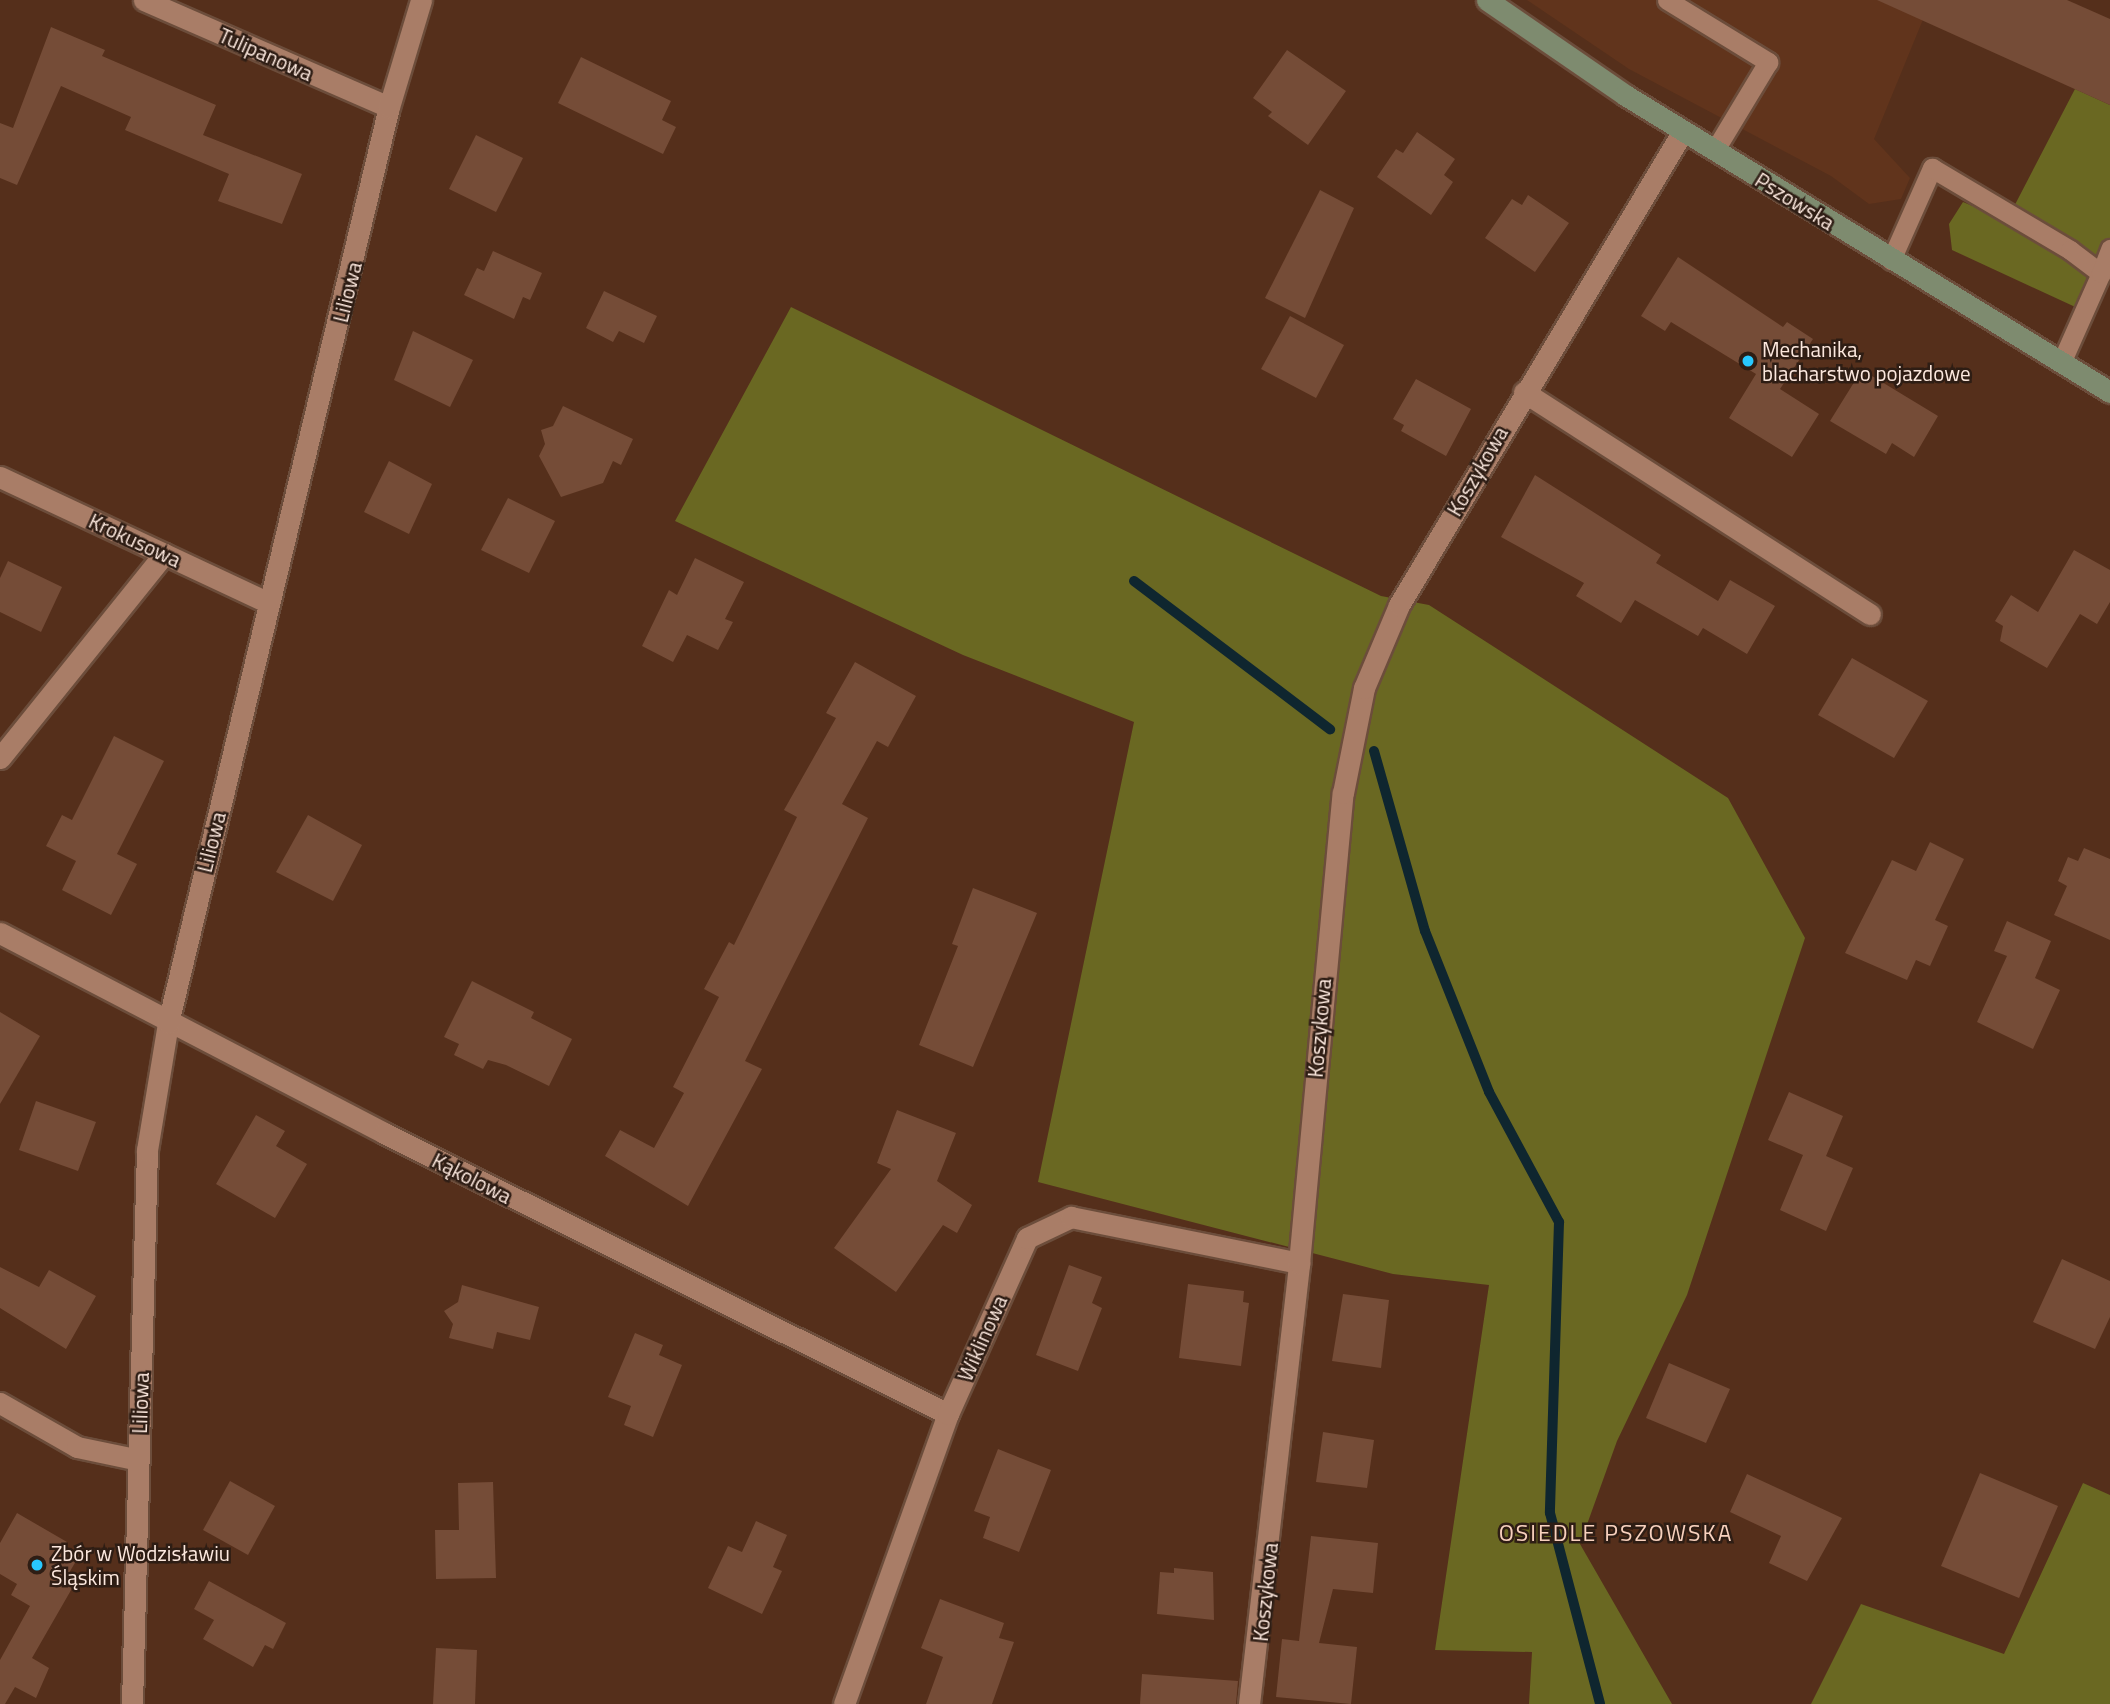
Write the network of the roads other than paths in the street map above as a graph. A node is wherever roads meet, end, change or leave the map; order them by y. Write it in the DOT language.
graph roads {
  1 [pos="144,0"];
  2 [pos="421,0"];
  3 [pos="1487,0"];
  4 [pos="1667,0"];
  5 [pos="389,107"];
  6 [pos="1683,131"];
  7 [pos="1715,150"];
  8 [pos="2110,249"];
  9 [pos="1891,260"];
  10 [pos="2101,273"];
  11 [pos="2061,363"];
  12 [pos="1524,392"];
  13 [pos="2110,392"];
  14 [pos="0,477"];
  15 [pos="164,554"];
  16 [pos="269,603"];
  17 [pos="1870,614"];
  18 [pos="0,758"];
  19 [pos="0,933"];
  20 [pos="168,1023"];
  21 [pos="1299,1264"];
  22 [pos="0,1404"];
  23 [pos="948,1414"];
  24 [pos="139,1460"];
  25 [pos="132,1704"];
  26 [pos="844,1704"];
  27 [pos="1250,1704"];
  1 -- 5 [label="street, Tulipanowa"];
  2 -- 5 [label="street, Liliowa"];
  3 -- 6 [label="main road, Pszowska"];
  4 -- 7 [label="lane"];
  5 -- 16 [label="street, Liliowa"];
  6 -- 7 [label="main road, Pszowska"];
  6 -- 12 [label="street, Koszykowa"];
  7 -- 9 [label="main road, Pszowska"];
  8 -- 10 [label="lane"];
  9 -- 10 [label="lane"];
  9 -- 11 [label="main road, Pszowska"];
  10 -- 11 [label="lane"];
  11 -- 13 [label="main road, Pszowska"];
  12 -- 17 [label="street"];
  12 -- 21 [label="street, Koszykowa"];
  14 -- 15 [label="street, Krokusowa"];
  15 -- 16 [label="street, Krokusowa"];
  15 -- 18 [label="street"];
  16 -- 20 [label="street, Liliowa"];
  19 -- 20 [label="street, Kąkolowa"];
  20 -- 23 [label="street, Kąkolowa"];
  20 -- 24 [label="street, Liliowa"];
  21 -- 23 [label="street, Wiklinowa"];
  21 -- 27 [label="street, Koszykowa"];
  22 -- 24 [label="street"];
  23 -- 26 [label="street, Wiklinowa"];
  24 -- 25 [label="street, Liliowa"];
}
